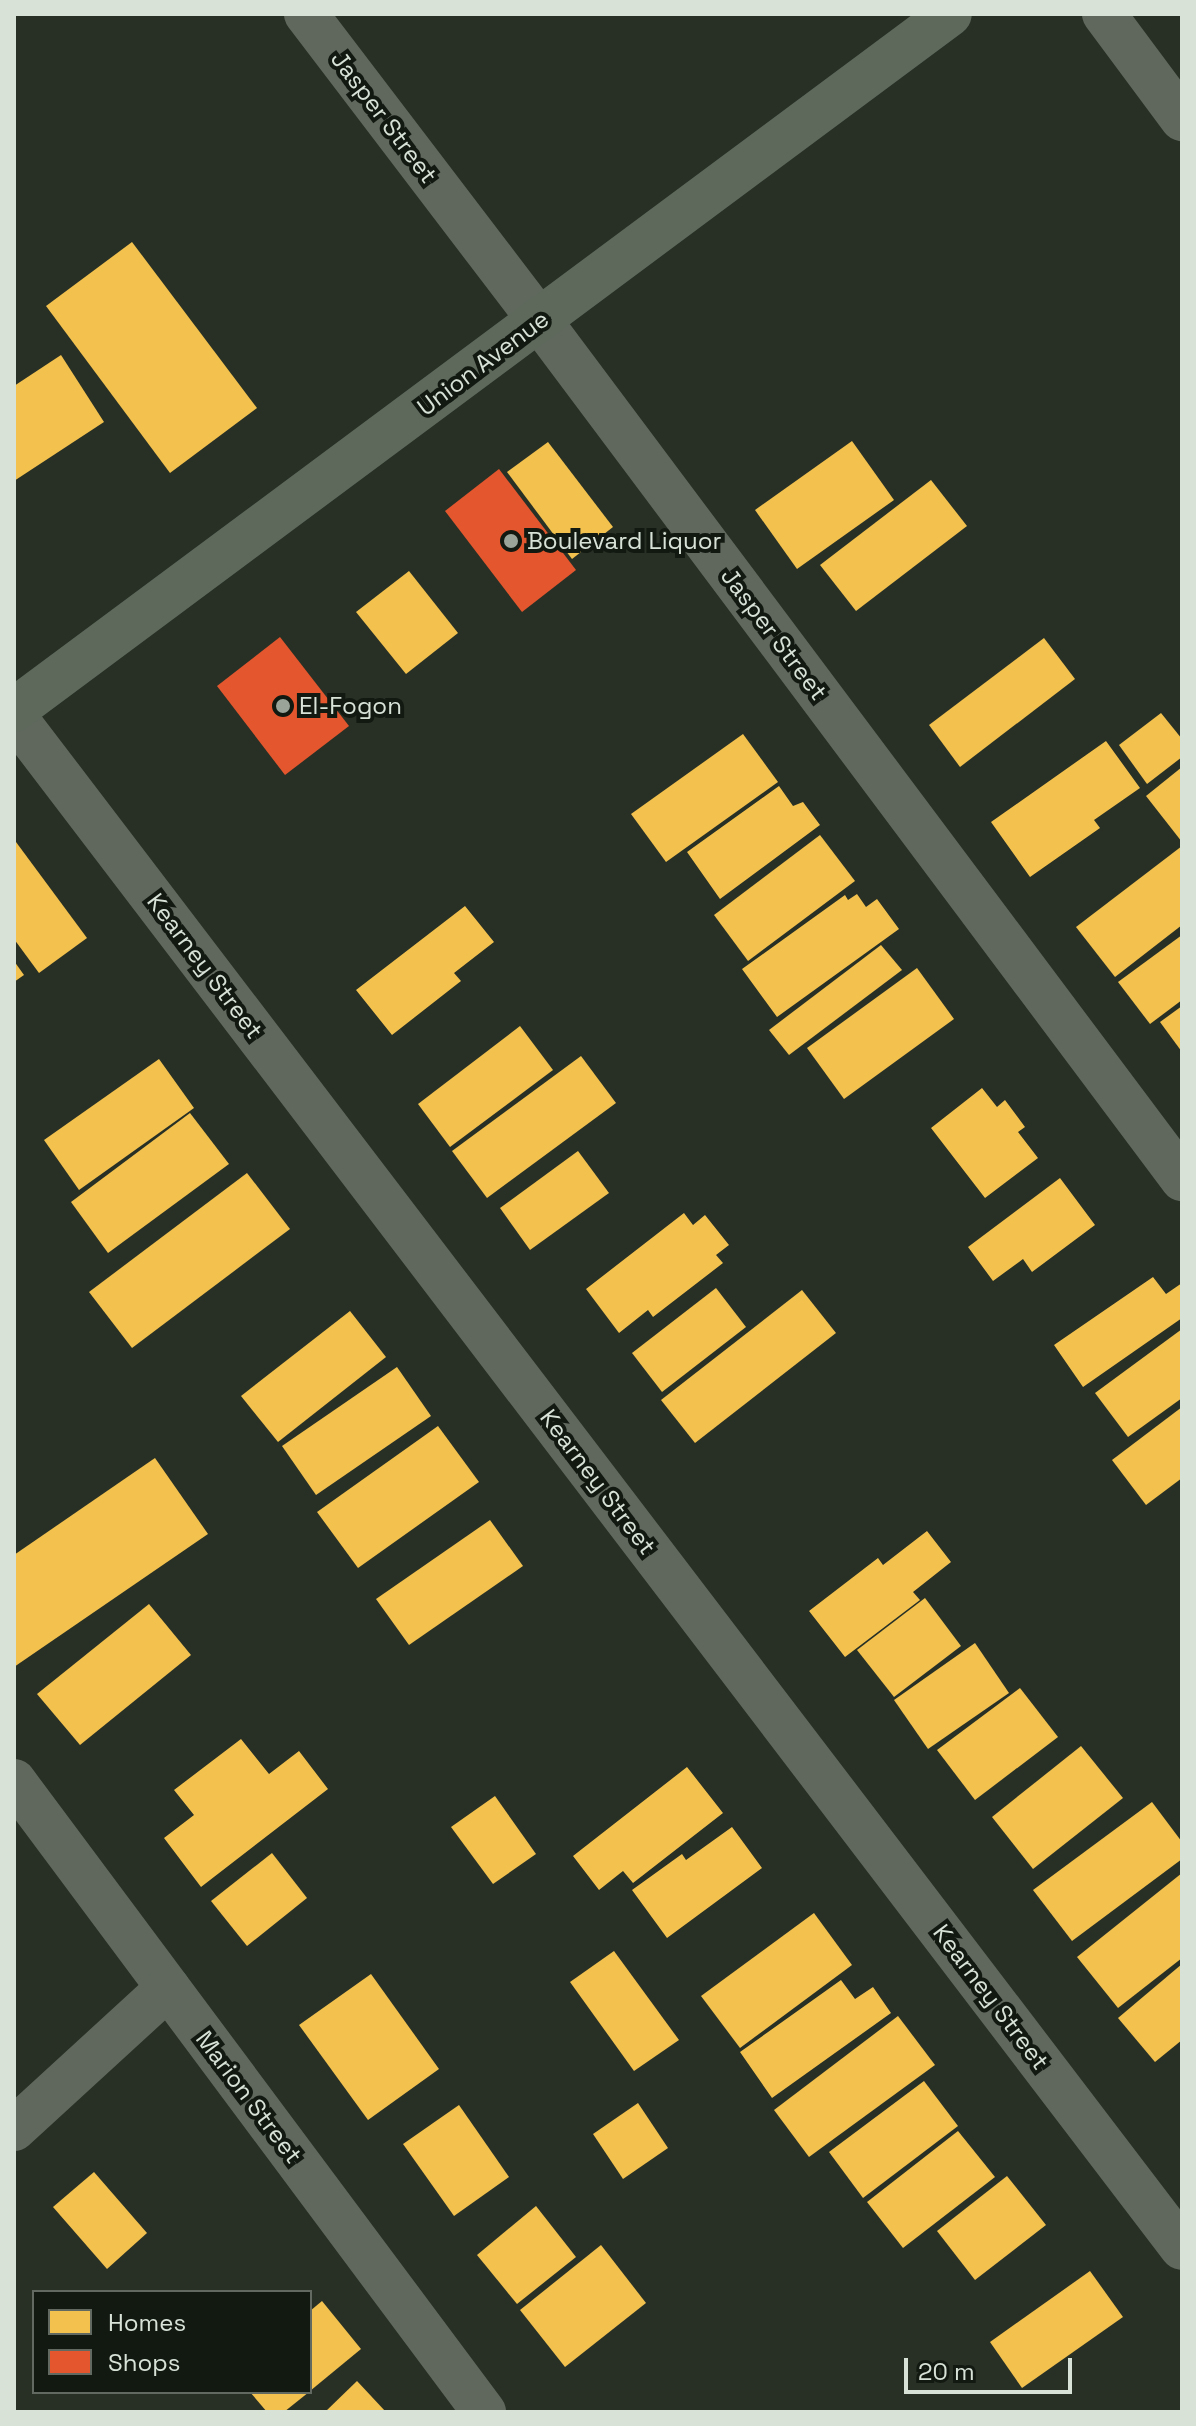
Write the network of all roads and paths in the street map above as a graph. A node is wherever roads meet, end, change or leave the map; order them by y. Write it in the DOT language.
graph roads {
  1 [pos="306,14"];
  2 [pos="950,14"];
  3 [pos="1104,14"];
  4 [pos="1182,119"];
  5 [pos="540,321"];
  6 [pos="14,713"];
  7 [pos="1182,1179"];
  8 [pos="14,1781"];
  9 [pos="168,1988"];
  10 [pos="14,2129"];
  11 [pos="1182,2248"];
  12 [pos="484,2412"];
  1 -- 5 [label="street, Jasper Street"];
  2 -- 5 [label="main road, Union Avenue"];
  3 -- 4 [label="street"];
  5 -- 6 [label="main road, Union Avenue"];
  5 -- 7 [label="street, Jasper Street"];
  6 -- 11 [label="street, Kearney Street"];
  8 -- 9 [label="street, Marion Street"];
  9 -- 10 [label="street"];
  9 -- 12 [label="street, Marion Street"];
}
